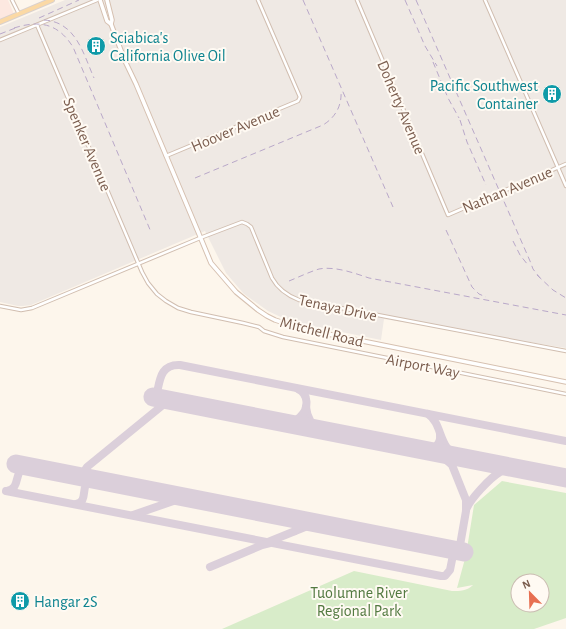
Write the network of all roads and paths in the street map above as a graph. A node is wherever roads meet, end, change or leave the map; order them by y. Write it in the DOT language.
graph roads {
  1 [pos="12,0"];
  2 [pos="52,0"];
  3 [pos="99,0"];
  4 [pos="107,0"];
  5 [pos="258,0"];
  6 [pos="356,0"];
  7 [pos="485,0"];
  8 [pos="19,14"];
  9 [pos="0,22"];
  10 [pos="112,24"];
  11 [pos="37,25"];
  12 [pos="0,40"];
  13 [pos="166,156"];
  14 [pos="566,164"];
  15 [pos="558,167"];
  16 [pos="566,186"];
  17 [pos="448,215"];
  18 [pos="200,238"];
  19 [pos="138,263"];
  20 [pos="0,306"];
  21 [pos="566,351"];
  22 [pos="566,382"];
  23 [pos="566,394"];
  1 -- 8 [label="street"];
  2 -- 8 [label="main road"];
  3 -- 10 [label="main road, Mitchell Road"];
  3 -- 11 [label="street"];
  4 -- 10 [label="main road, Mitchell Road"];
  5 -- 13 [label="street, Hoover Avenue"];
  6 -- 17 [label="street, Doherty Avenue"];
  7 -- 15 [label="street"];
  8 -- 9 [label="main road"];
  10 -- 13 [label="main road, Mitchell Road"];
  11 -- 12 [label="street"];
  11 -- 19 [label="street, Spenker Avenue"];
  13 -- 18 [label="main road, Mitchell Road"];
  14 -- 15 [label="street, Nathan Avenue"];
  15 -- 16 [label="street"];
  15 -- 17 [label="street, Nathan Avenue"];
  18 -- 19 [label="street, Tenaya Drive"];
  18 -- 21 [label="street, Tenaya Drive"];
  18 -- 22 [label="main road, Mitchell Road"];
  19 -- 20 [label="street, Tenaya Drive"];
  19 -- 23 [label="street, Airport Way"];
}
